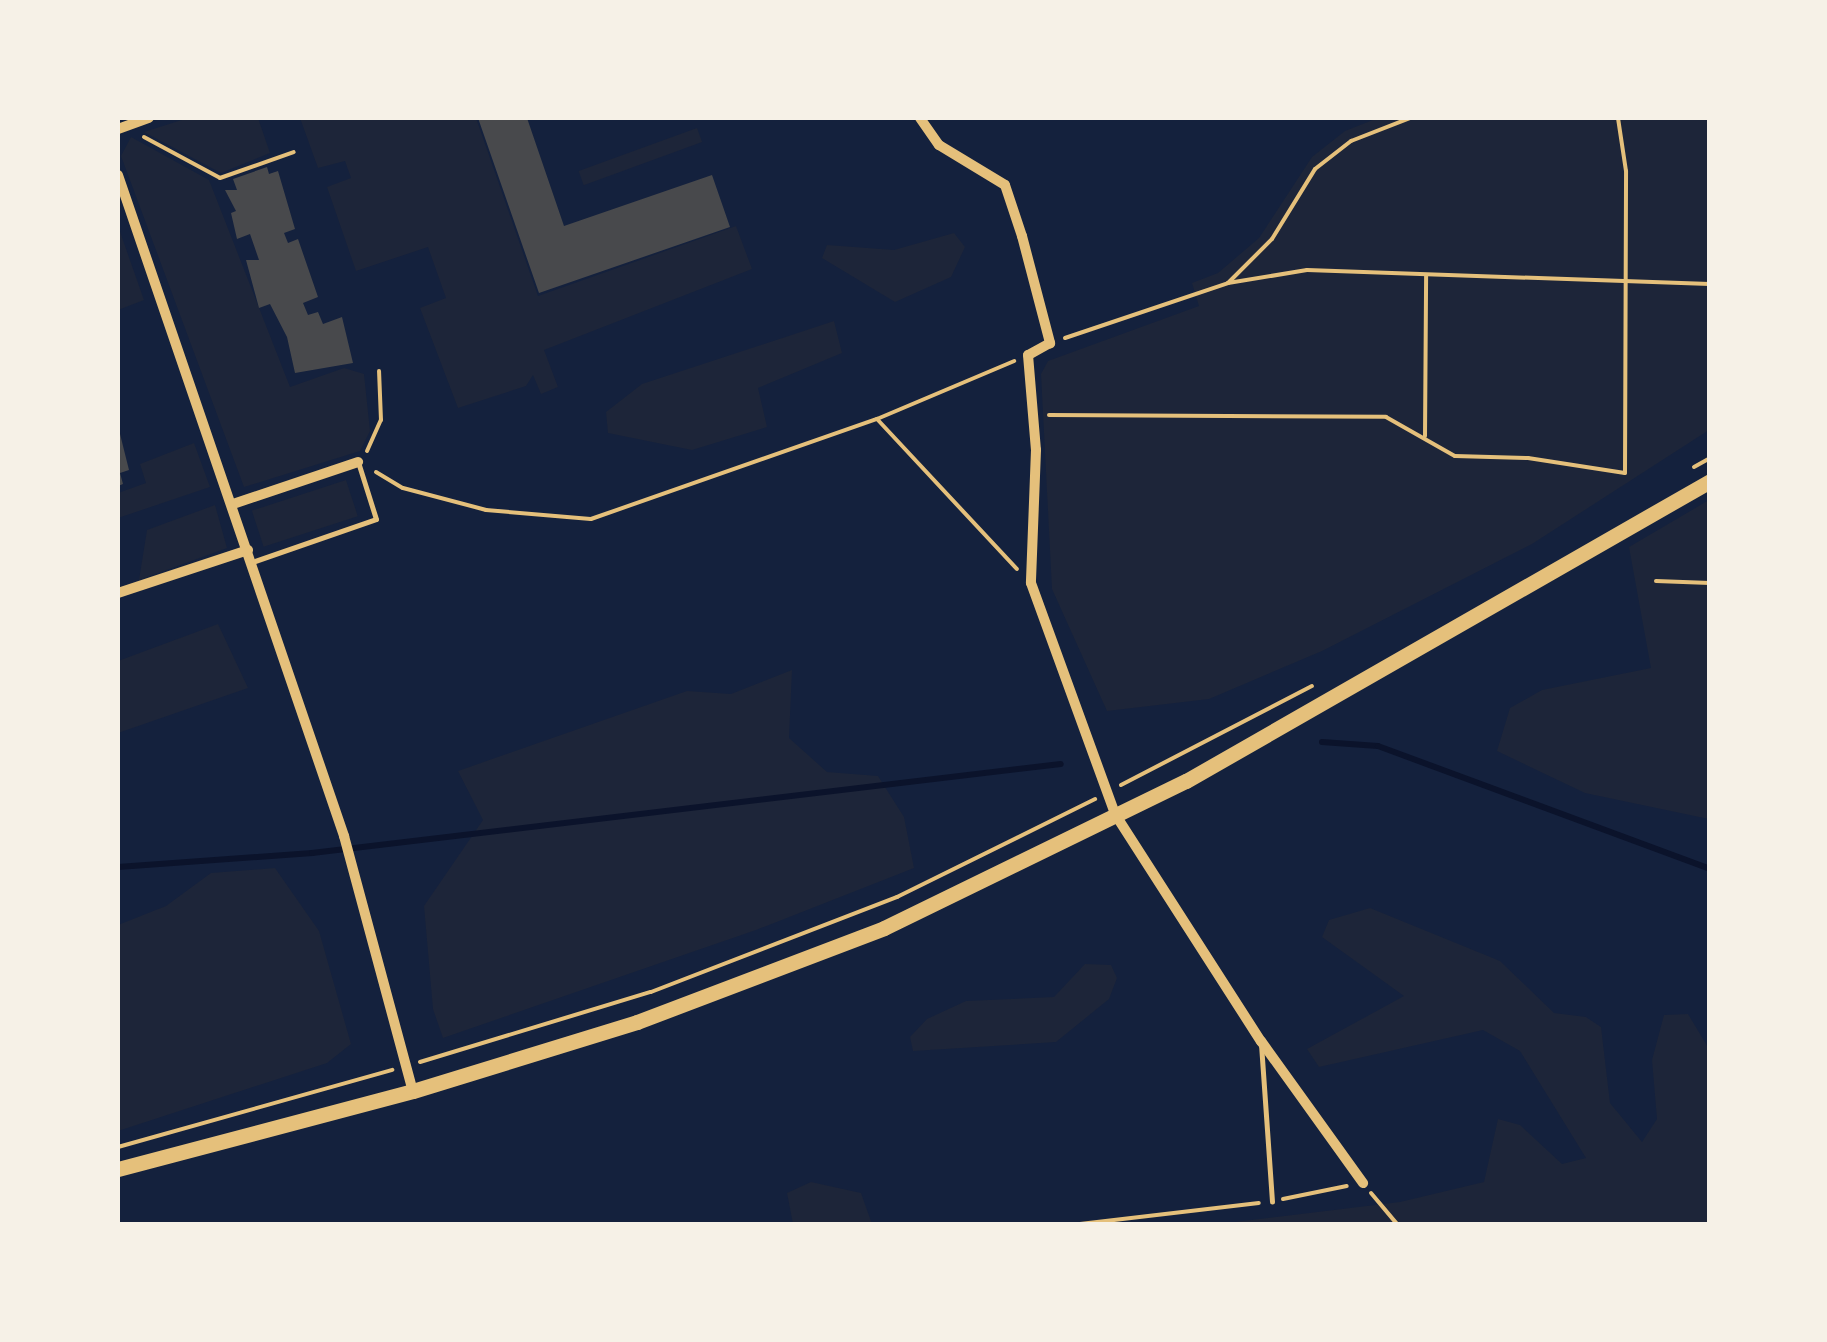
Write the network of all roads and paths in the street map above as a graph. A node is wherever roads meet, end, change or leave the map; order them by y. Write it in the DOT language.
graph roads {
  1 [pos="149,118"];
  2 [pos="920,118"];
  3 [pos="1410,118"];
  4 [pos="1618,118"];
  5 [pos="132,124"];
  6 [pos="118,129"];
  7 [pos="294,152"];
  8 [pos="118,175"];
  9 [pos="1426,276"];
  10 [pos="1628,283"];
  11 [pos="1228,284"];
  12 [pos="1710,284"];
  13 [pos="1050,344"];
  14 [pos="1028,355"];
  15 [pos="379,371"];
  16 [pos="1034,416"];
  17 [pos="878,419"];
  18 [pos="1425,437"];
  19 [pos="1710,458"];
  20 [pos="358,462"];
  21 [pos="1678,476"];
  22 [pos="1710,480"];
  23 [pos="233,504"];
  24 [pos="250,556"];
  25 [pos="1656,581"];
  26 [pos="1031,584"];
  27 [pos="1710,584"];
  28 [pos="118,593"];
  29 [pos="1315,684"];
  30 [pos="1107,792"];
  31 [pos="1115,814"];
  32 [pos="1261,1041"];
  33 [pos="406,1066"];
  34 [pos="413,1091"];
  35 [pos="118,1147"];
  36 [pos="118,1169"];
  37 [pos="1363,1183"];
  38 [pos="1272,1202"];
  39 [pos="1080,1224"];
  40 [pos="1396,1224"];
  1 -- 5 [label="street"];
  2 -- 13 [label="street"];
  3 -- 11 [label="path"];
  4 -- 10 [label="path"];
  5 -- 6 [label="street"];
  5 -- 7 [label="path"];
  8 -- 23 [label="street"];
  9 -- 10 [label="path"];
  9 -- 11 [label="path"];
  9 -- 18 [label="path"];
  10 -- 12 [label="path"];
  10 -- 18 [label="path"];
  11 -- 13 [label="path"];
  13 -- 14 [label="street"];
  14 -- 16 [label="street"];
  14 -- 17 [label="path"];
  15 -- 20 [label="path"];
  16 -- 18 [label="path"];
  16 -- 26 [label="street"];
  17 -- 20 [label="path"];
  17 -- 26 [label="path"];
  19 -- 21 [label="path"];
  20 -- 23 [label="street"];
  20 -- 24 [label="lane"];
  22 -- 31 [label="main road"];
  23 -- 24 [label="street"];
  24 -- 28 [label="street"];
  24 -- 33 [label="street"];
  25 -- 27 [label="path"];
  26 -- 30 [label="street"];
  29 -- 30 [label="path"];
  30 -- 31 [label="street"];
  30 -- 33 [label="path"];
  31 -- 32 [label="street"];
  31 -- 34 [label="main road"];
  32 -- 37 [label="street"];
  32 -- 38 [label="lane"];
  33 -- 34 [label="street"];
  33 -- 35 [label="path"];
  34 -- 36 [label="main road"];
  37 -- 38 [label="path"];
  37 -- 40 [label="path"];
  38 -- 39 [label="path"];
}
